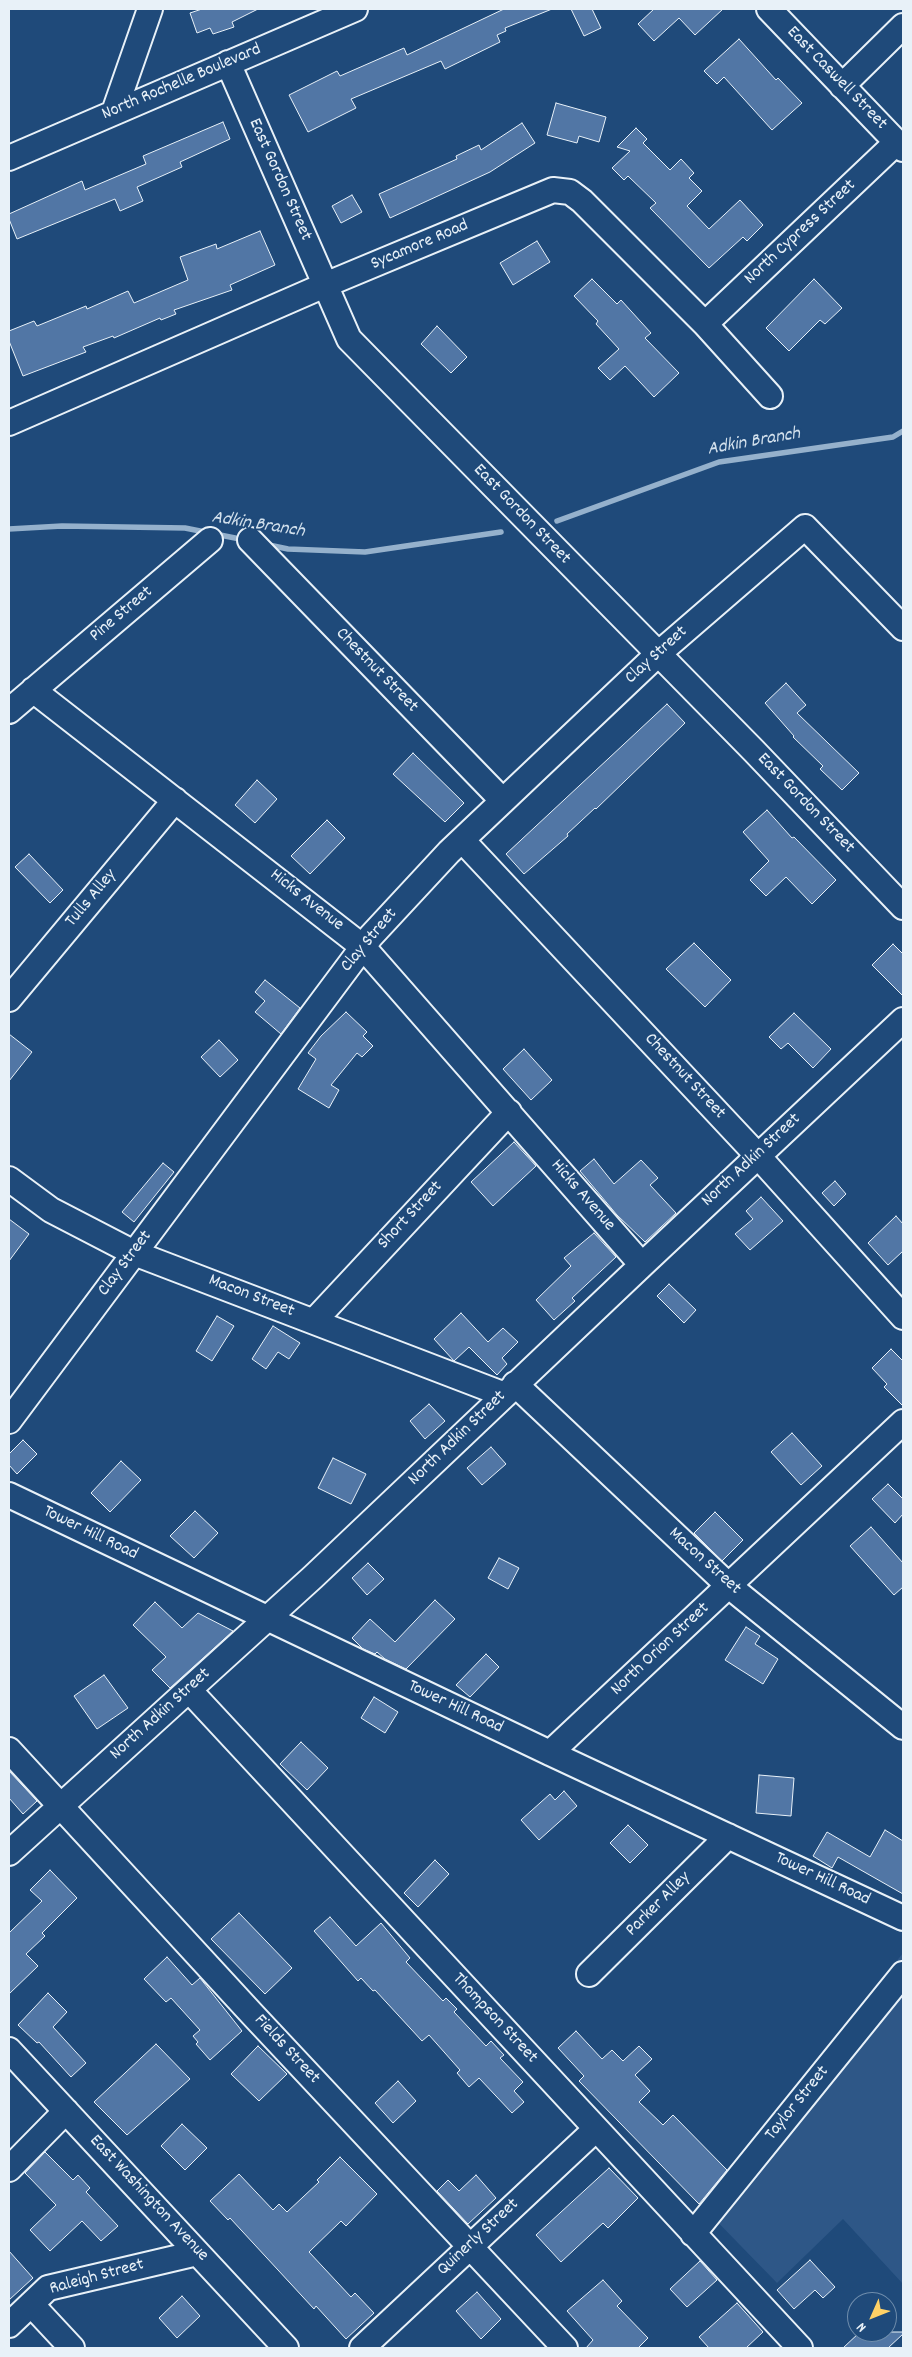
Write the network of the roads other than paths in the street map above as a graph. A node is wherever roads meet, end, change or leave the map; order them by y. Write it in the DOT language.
graph roads {
  1 [pos="150,9"];
  2 [pos="355,9"];
  3 [pos="769,9"];
  4 [pos="903,26"];
  5 [pos="228,63"];
  6 [pos="842,86"];
  7 [pos="114,112"];
  8 [pos="900,146"];
  9 [pos="9,158"];
  10 [pos="325,285"];
  11 [pos="705,324"];
  12 [pos="770,396"];
  13 [pos="9,423"];
  14 [pos="210,540"];
  15 [pos="250,540"];
  16 [pos="903,628"];
  17 [pos="658,654"];
  18 [pos="33,690"];
  19 [pos="9,710"];
  20 [pos="174,800"];
  21 [pos="503,801"];
  22 [pos="462,840"];
  23 [pos="903,907"];
  24 [pos="363,947"];
  25 [pos="9,999"];
  26 [pos="903,1020"];
  27 [pos="509,1112"];
  28 [pos="758,1156"];
  29 [pos="9,1179"];
  30 [pos="134,1253"];
  31 [pos="642,1265"];
  32 [pos="903,1316"];
  33 [pos="314,1321"];
  34 [pos="510,1390"];
  35 [pos="9,1421"];
  36 [pos="903,1422"];
  37 [pos="9,1495"];
  38 [pos="729,1586"];
  39 [pos="267,1619"];
  40 [pos="189,1690"];
  41 [pos="903,1728"];
  42 [pos="9,1750"];
  43 [pos="550,1753"];
  44 [pos="61,1805"];
  45 [pos="728,1836"];
  46 [pos="9,1853"];
  47 [pos="903,1918"];
  48 [pos="589,1974"];
  49 [pos="903,1974"];
  50 [pos="9,2050"];
  51 [pos="66,2111"];
  52 [pos="596,2129"];
  53 [pos="9,2168"];
  54 [pos="693,2234"];
  55 [pos="470,2246"];
  56 [pos="197,2253"];
  57 [pos="31,2304"];
  58 [pos="9,2324"];
  59 [pos="72,2348"];
  60 [pos="286,2348"];
  61 [pos="362,2348"];
  62 [pos="566,2348"];
  63 [pos="800,2348"];
  1 -- 7 [label="street"];
  2 -- 5 [label="street, North Rochelle Boulevard"];
  3 -- 6 [label="street, East Caswell Street"];
  4 -- 6 [label="street"];
  5 -- 7 [label="street, North Rochelle Boulevard"];
  5 -- 10 [label="street, East Gordon Street"];
  6 -- 8 [label="street, East Caswell Street"];
  7 -- 9 [label="street, North Rochelle Boulevard"];
  8 -- 11 [label="street, North Cypress Street"];
  10 -- 11 [label="street, Sycamore Road"];
  10 -- 13 [label="street, Sycamore Road"];
  10 -- 17 [label="street, East Gordon Street"];
  11 -- 12 [label="street, Sycamore Road"];
  14 -- 18 [label="street, Pine Street"];
  15 -- 21 [label="street, Chestnut Street"];
  16 -- 17 [label="street, Clay Street"];
  17 -- 21 [label="street, Clay Street"];
  17 -- 23 [label="street, East Gordon Street"];
  18 -- 19 [label="street"];
  18 -- 20 [label="street, Hicks Avenue"];
  20 -- 24 [label="street, Hicks Avenue"];
  20 -- 25 [label="street, Tulls Alley"];
  21 -- 22 [label="street, Clay Street"];
  22 -- 24 [label="street, Clay Street"];
  22 -- 28 [label="street, Chestnut Street"];
  24 -- 27 [label="street, Hicks Avenue"];
  24 -- 30 [label="street, Clay Street"];
  26 -- 28 [label="street, North Adkin Street"];
  27 -- 31 [label="street, Hicks Avenue"];
  27 -- 33 [label="street, Short Street"];
  28 -- 31 [label="street, North Adkin Street"];
  28 -- 32 [label="street, Chestnut Street"];
  29 -- 30 [label="street, Macon Street"];
  30 -- 33 [label="street, Macon Street"];
  30 -- 35 [label="street, Clay Street"];
  31 -- 34 [label="street, North Adkin Street"];
  33 -- 34 [label="street, Macon Street"];
  34 -- 38 [label="street, Macon Street"];
  34 -- 39 [label="street, North Adkin Street"];
  36 -- 38 [label="street, North Orion Street"];
  37 -- 39 [label="street, Tower Hill Road"];
  38 -- 41 [label="street, Macon Street"];
  38 -- 43 [label="street, North Orion Street"];
  39 -- 40 [label="street, North Adkin Street"];
  39 -- 43 [label="street, Tower Hill Road"];
  40 -- 44 [label="street, North Adkin Street"];
  40 -- 52 [label="street, Thompson Street"];
  42 -- 44 [label="street, Fields Street"];
  43 -- 45 [label="street, Tower Hill Road"];
  44 -- 46 [label="street, North Adkin Street"];
  44 -- 55 [label="street, Fields Street"];
  45 -- 47 [label="street, Tower Hill Road"];
  45 -- 48 [label="street, Parker Alley"];
  49 -- 54 [label="street, Taylor Street"];
  50 -- 51 [label="street, East Washington Avenue"];
  51 -- 53 [label="street"];
  51 -- 56 [label="street, East Washington Avenue"];
  52 -- 54 [label="street, Thompson Street"];
  52 -- 55 [label="street, Quinerly Street"];
  54 -- 63 [label="street, Thompson Street"];
  55 -- 61 [label="street, Quinerly Street"];
  55 -- 62 [label="street, Fields Street"];
  56 -- 57 [label="street, Raleigh Street"];
  56 -- 60 [label="street, East Washington Avenue"];
  57 -- 58 [label="street, Raleigh Street"];
  57 -- 59 [label="street"];
}
